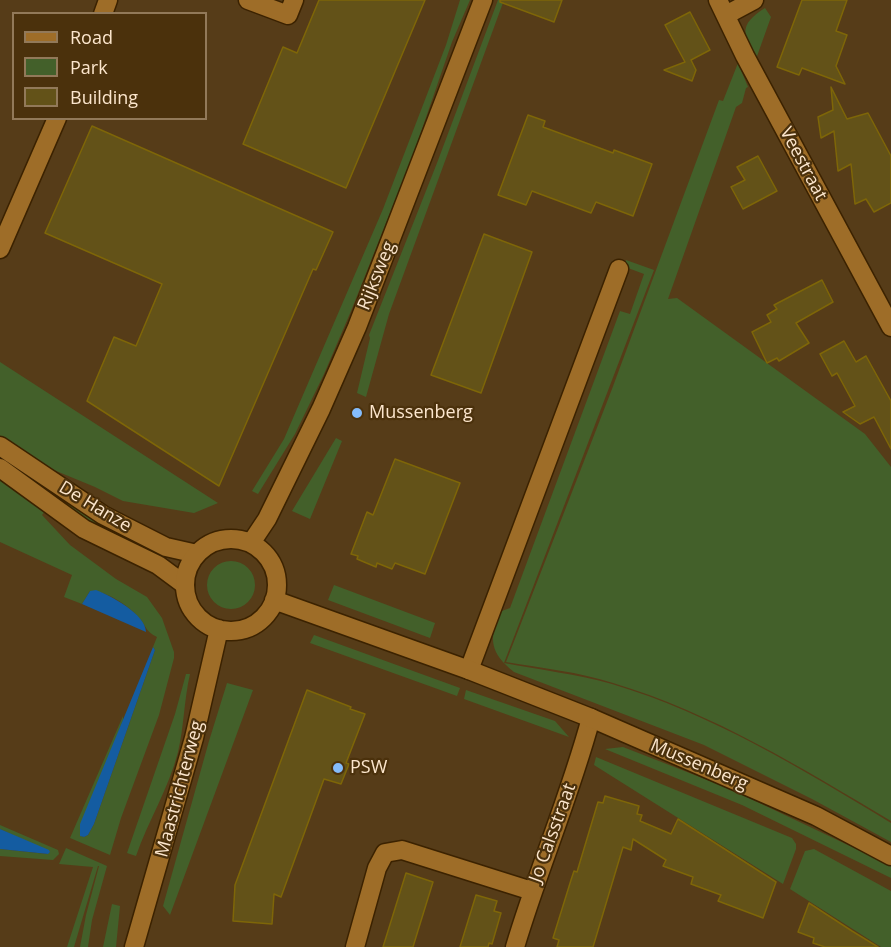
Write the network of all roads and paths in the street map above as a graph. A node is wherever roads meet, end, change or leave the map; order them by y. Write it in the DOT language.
graph roads {
  1 [pos="248,0"];
  2 [pos="294,0"];
  3 [pos="483,0"];
  4 [pos="754,0"];
  5 [pos="722,8"];
  6 [pos="56,120"];
  7 [pos="0,249"];
  8 [pos="619,269"];
  9 [pos="891,327"];
  10 [pos="0,446"];
  11 [pos="0,468"];
  12 [pos="251,543"];
  13 [pos="197,554"];
  14 [pos="185,585"];
  15 [pos="274,600"];
  16 [pos="219,629"];
  17 [pos="469,670"];
  18 [pos="591,718"];
  19 [pos="891,856"];
  20 [pos="532,891"];
  21 [pos="134,947"];
  22 [pos="355,947"];
  23 [pos="516,947"];
  1 -- 2 [label="street"];
  3 -- 12 [label="street, Rijksweg"];
  4 -- 5 [label="street"];
  5 -- 9 [label="street, Veestraat"];
  6 -- 7 [label="street"];
  8 -- 17 [label="street"];
  10 -- 13 [label="street, De Hanze"];
  11 -- 14 [label="street, De Hanze"];
  12 -- 13 [label="street"];
  12 -- 15 [label="street"];
  13 -- 14 [label="street"];
  14 -- 16 [label="street"];
  15 -- 16 [label="street"];
  15 -- 17 [label="street, Mussenberg"];
  16 -- 21 [label="street, Maastrichterweg"];
  17 -- 18 [label="street, Mussenberg"];
  18 -- 19 [label="street, Mussenberg"];
  18 -- 20 [label="street, Jo Calsstraat"];
  20 -- 22 [label="street"];
  20 -- 23 [label="street, Jo Calsstraat"];
}
